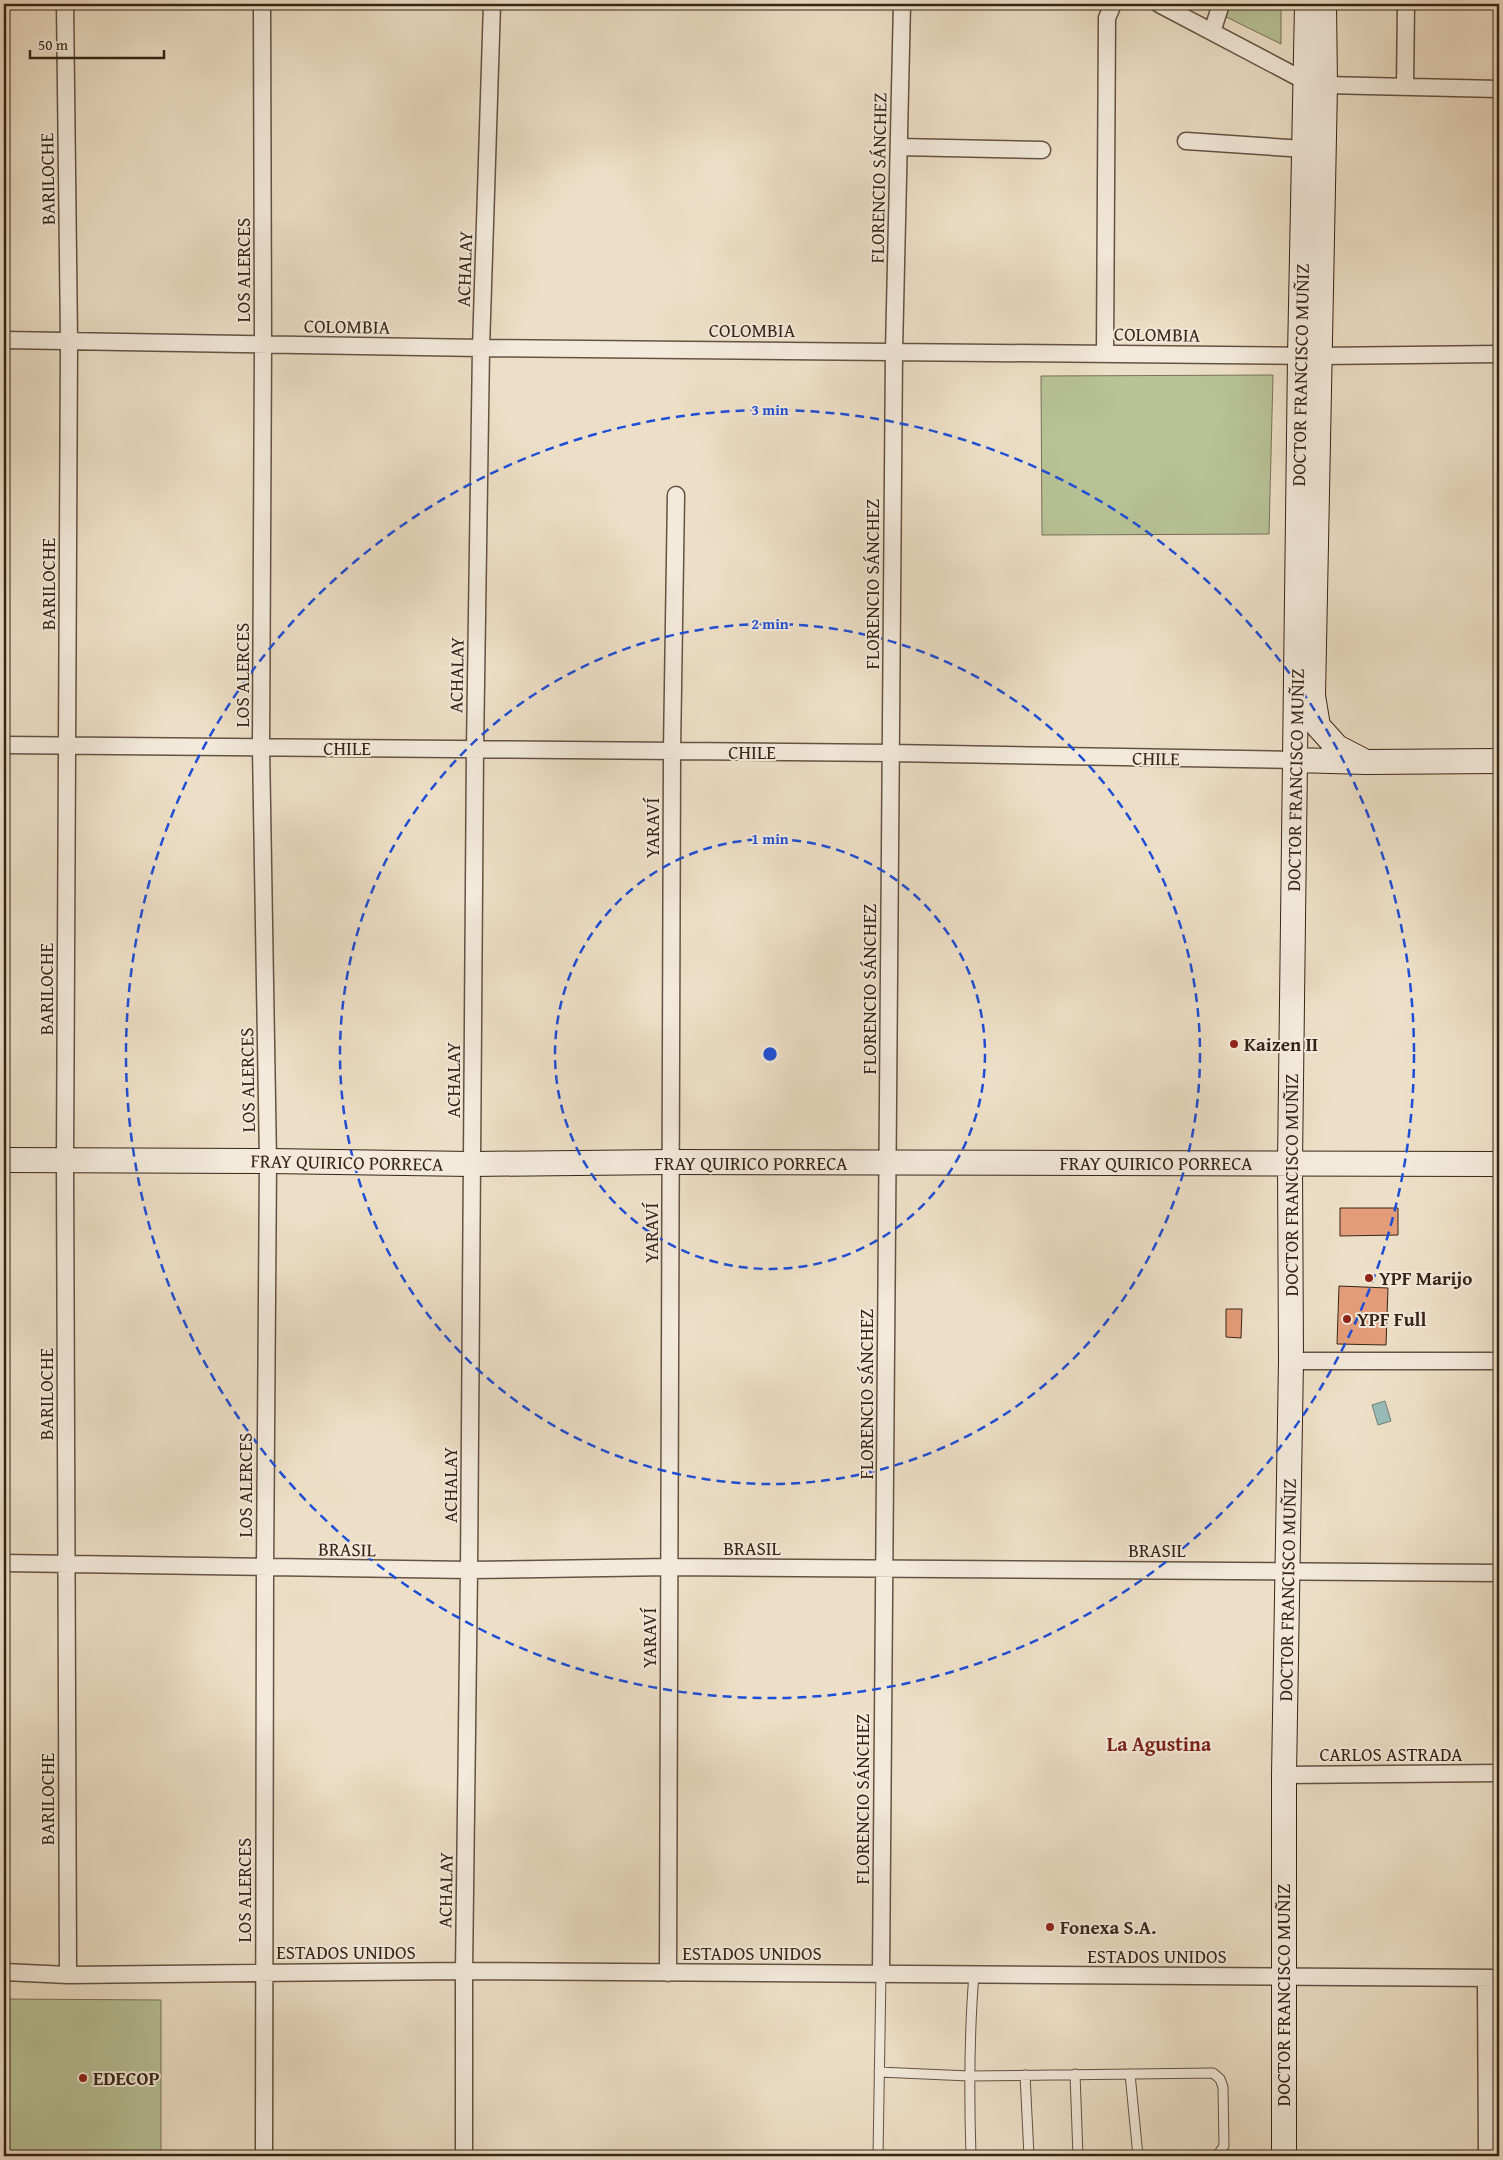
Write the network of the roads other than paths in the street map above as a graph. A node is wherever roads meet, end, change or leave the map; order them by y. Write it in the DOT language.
graph roads {
  1 [pos="65,4"];
  2 [pos="262,4"];
  3 [pos="492,4"];
  4 [pos="902,4"];
  5 [pos="1113,4"];
  6 [pos="1159,4"];
  7 [pos="1221,4"];
  8 [pos="1307,4"];
  9 [pos="1324,4"];
  10 [pos="1406,4"];
  11 [pos="1212,32"];
  12 [pos="1315,83"];
  13 [pos="1405,87"];
  14 [pos="1499,89"];
  15 [pos="1186,140"];
  16 [pos="899,147"];
  17 [pos="1304,149"];
  18 [pos="1042,150"];
  19 [pos="4,340"];
  20 [pos="69,341"];
  21 [pos="264,344"];
  22 [pos="481,348"];
  23 [pos="894,351"];
  24 [pos="1105,353"];
  25 [pos="1499,354"];
  26 [pos="1309,356"];
  27 [pos="676,494"];
  28 [pos="4,745"];
  29 [pos="68,746"];
  30 [pos="261,747"];
  31 [pos="475,749"];
  32 [pos="672,751"];
  33 [pos="891,753"];
  34 [pos="1295,760"];
  35 [pos="1499,761"];
  36 [pos="1366,762"];
  37 [pos="4,1160"];
  38 [pos="65,1160"];
  39 [pos="268,1161"];
  40 [pos="671,1162"];
  41 [pos="887,1163"];
  42 [pos="1290,1163"];
  43 [pos="472,1164"];
  44 [pos="1499,1164"];
  45 [pos="1499,1361"];
  46 [pos="1291,1362"];
  47 [pos="4,1563"];
  48 [pos="66,1564"];
  49 [pos="670,1567"];
  50 [pos="265,1568"];
  51 [pos="884,1569"];
  52 [pos="469,1570"];
  53 [pos="1288,1571"];
  54 [pos="1499,1573"];
  55 [pos="1499,1773"];
  56 [pos="1284,1775"];
  57 [pos="464,1971"];
  58 [pos="4,1972"];
  59 [pos="668,1972"];
  60 [pos="264,1973"];
  61 [pos="881,1974"];
  62 [pos="974,1974"];
  63 [pos="68,1975"];
  64 [pos="1283,1976"];
  65 [pos="1493,1978"];
  66 [pos="879,2072"];
  67 [pos="1075,2074"];
  68 [pos="1130,2074"];
  69 [pos="1025,2075"];
  70 [pos="969,2076"];
  71 [pos="264,2156"];
  72 [pos="464,2156"];
  73 [pos="878,2156"];
  74 [pos="971,2156"];
  75 [pos="1029,2156"];
  76 [pos="1078,2156"];
  77 [pos="1138,2156"];
  78 [pos="1217,2156"];
  79 [pos="1284,2156"];
  80 [pos="1487,2156"];
  1 -- 20 [label="street, BARILOCHE"];
  2 -- 21 [label="street, LOS ALERCES"];
  3 -- 22 [label="street, ACHALAY"];
  4 -- 16 [label="street, FLORENCIO SÁNCHEZ"];
  5 -- 24 [label="street"];
  6 -- 11 [label="street"];
  7 -- 11 [label="street"];
  8 -- 12 [label="main road, DOCTOR FRANCISCO MUÑIZ"];
  9 -- 12 [label="main road, DOCTOR FRANCISCO MUÑIZ"];
  10 -- 13 [label="street"];
  11 -- 12 [label="street"];
  12 -- 13 [label="street"];
  12 -- 17 [label="main road, DOCTOR FRANCISCO MUÑIZ"];
  12 -- 26 [label="main road, DOCTOR FRANCISCO MUÑIZ"];
  13 -- 14 [label="street"];
  15 -- 17 [label="street"];
  16 -- 18 [label="street"];
  16 -- 23 [label="street, FLORENCIO SÁNCHEZ"];
  17 -- 26 [label="main road, DOCTOR FRANCISCO MUÑIZ"];
  19 -- 20 [label="street, COLOMBIA"];
  20 -- 21 [label="street, COLOMBIA"];
  20 -- 29 [label="street, BARILOCHE"];
  21 -- 22 [label="street, COLOMBIA"];
  21 -- 30 [label="street, LOS ALERCES"];
  22 -- 23 [label="street, COLOMBIA"];
  22 -- 31 [label="street, ACHALAY"];
  23 -- 24 [label="street, COLOMBIA"];
  23 -- 33 [label="street, FLORENCIO SÁNCHEZ"];
  24 -- 26 [label="street, COLOMBIA"];
  25 -- 26 [label="street, COLOMBIA"];
  26 -- 34 [label="main road, DOCTOR FRANCISCO MUÑIZ"];
  26 -- 36 [label="main road, DOCTOR FRANCISCO MUÑIZ"];
  27 -- 32 [label="street, YARAVÍ"];
  28 -- 29 [label="street, CHILE"];
  29 -- 30 [label="street, CHILE"];
  29 -- 38 [label="street, BARILOCHE"];
  30 -- 31 [label="street, CHILE"];
  30 -- 39 [label="street, LOS ALERCES"];
  31 -- 32 [label="street, CHILE"];
  31 -- 43 [label="street, ACHALAY"];
  32 -- 33 [label="street, CHILE"];
  32 -- 40 [label="street, YARAVÍ"];
  33 -- 34 [label="street, CHILE"];
  33 -- 41 [label="street, FLORENCIO SÁNCHEZ"];
  34 -- 36 [label="main road, CHILE"];
  34 -- 42 [label="main road, DOCTOR FRANCISCO MUÑIZ"];
  35 -- 36 [label="main road, CHILE"];
  37 -- 38 [label="main road, FRAY QUIRICO PORRECA"];
  38 -- 39 [label="main road, FRAY QUIRICO PORRECA"];
  38 -- 48 [label="street, BARILOCHE"];
  39 -- 43 [label="main road, FRAY QUIRICO PORRECA"];
  39 -- 50 [label="street, LOS ALERCES"];
  40 -- 41 [label="main road, FRAY QUIRICO PORRECA"];
  40 -- 43 [label="main road, FRAY QUIRICO PORRECA"];
  40 -- 49 [label="street, YARAVÍ"];
  41 -- 42 [label="main road, FRAY QUIRICO PORRECA"];
  41 -- 51 [label="street, FLORENCIO SÁNCHEZ"];
  42 -- 44 [label="main road, FRAY QUIRICO PORRECA"];
  42 -- 46 [label="main road, DOCTOR FRANCISCO MUÑIZ"];
  43 -- 52 [label="street, ACHALAY"];
  45 -- 46 [label="street"];
  46 -- 53 [label="main road, DOCTOR FRANCISCO MUÑIZ"];
  47 -- 48 [label="street, BRASIL"];
  48 -- 50 [label="street, BRASIL"];
  48 -- 63 [label="street, BARILOCHE"];
  49 -- 51 [label="street, BRASIL"];
  49 -- 52 [label="street, BRASIL"];
  49 -- 59 [label="street, YARAVÍ"];
  50 -- 52 [label="street, BRASIL"];
  50 -- 60 [label="street, LOS ALERCES"];
  51 -- 53 [label="street, BRASIL"];
  51 -- 61 [label="street, FLORENCIO SÁNCHEZ"];
  52 -- 57 [label="street, ACHALAY"];
  53 -- 54 [label="street, BRASIL"];
  53 -- 56 [label="main road, DOCTOR FRANCISCO MUÑIZ"];
  55 -- 56 [label="street, CARLOS ASTRADA"];
  56 -- 64 [label="main road, DOCTOR FRANCISCO MUÑIZ"];
  57 -- 59 [label="street, ESTADOS UNIDOS"];
  57 -- 60 [label="street, ESTADOS UNIDOS"];
  57 -- 72 [label="street, ACHALAY"];
  58 -- 63 [label="street, ESTADOS UNIDOS"];
  59 -- 61 [label="street, ESTADOS UNIDOS"];
  60 -- 63 [label="street, ESTADOS UNIDOS"];
  60 -- 71 [label="street, LOS ALERCES"];
  61 -- 62 [label="street, ESTADOS UNIDOS"];
  61 -- 66 [label="lane"];
  62 -- 64 [label="street, ESTADOS UNIDOS"];
  62 -- 70 [label="lane"];
  64 -- 65 [label="street, ESTADOS UNIDOS"];
  64 -- 79 [label="main road, DOCTOR FRANCISCO MUÑIZ"];
  65 -- 80 [label="street"];
  66 -- 70 [label="lane"];
  66 -- 73 [label="lane"];
  67 -- 68 [label="lane"];
  67 -- 69 [label="lane"];
  67 -- 76 [label="lane"];
  68 -- 77 [label="lane"];
  68 -- 78 [label="lane"];
  69 -- 70 [label="lane"];
  69 -- 75 [label="lane"];
  70 -- 74 [label="lane"];
}
